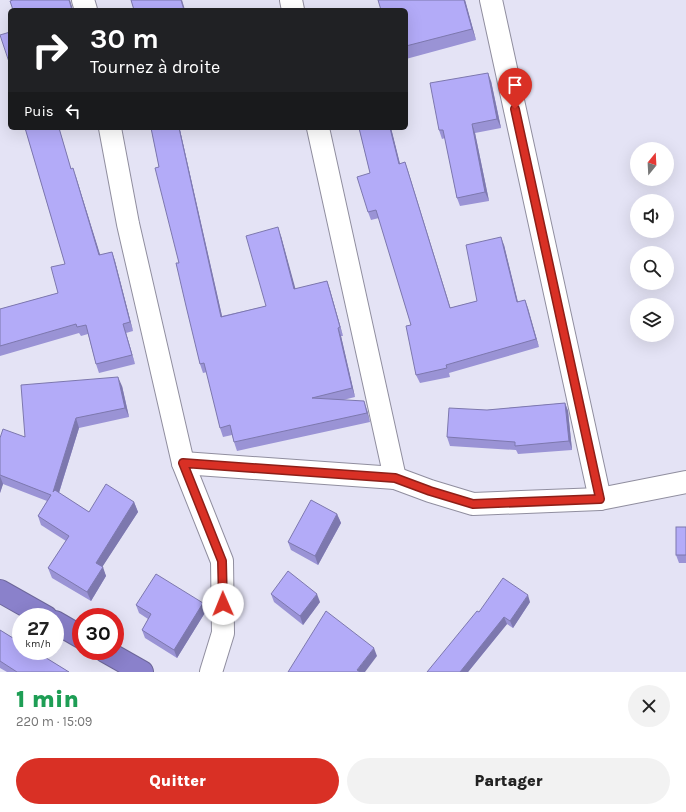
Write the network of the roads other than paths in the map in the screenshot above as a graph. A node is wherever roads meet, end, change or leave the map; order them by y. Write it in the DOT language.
graph roads {
  1 [pos="491,0"];
  2 [pos="110,130"];
  3 [pos="318,130"];
  4 [pos="183,463"];
  5 [pos="395,478"];
  6 [pos="686,482"];
  7 [pos="600,499"];
  8 [pos="3,597"];
  9 [pos="27,608"];
  10 [pos="121,660"];
  11 [pos="142,672"];
  12 [pos="211,672"];
  1 -- 7 [label="street"];
  2 -- 4 [label="street"];
  3 -- 5 [label="street"];
  4 -- 5 [label="street"];
  4 -- 12 [label="street"];
  5 -- 7 [label="street"];
  6 -- 7 [label="street"];
  8 -- 9 [label="highway"];
  10 -- 11 [label="highway"];
}
